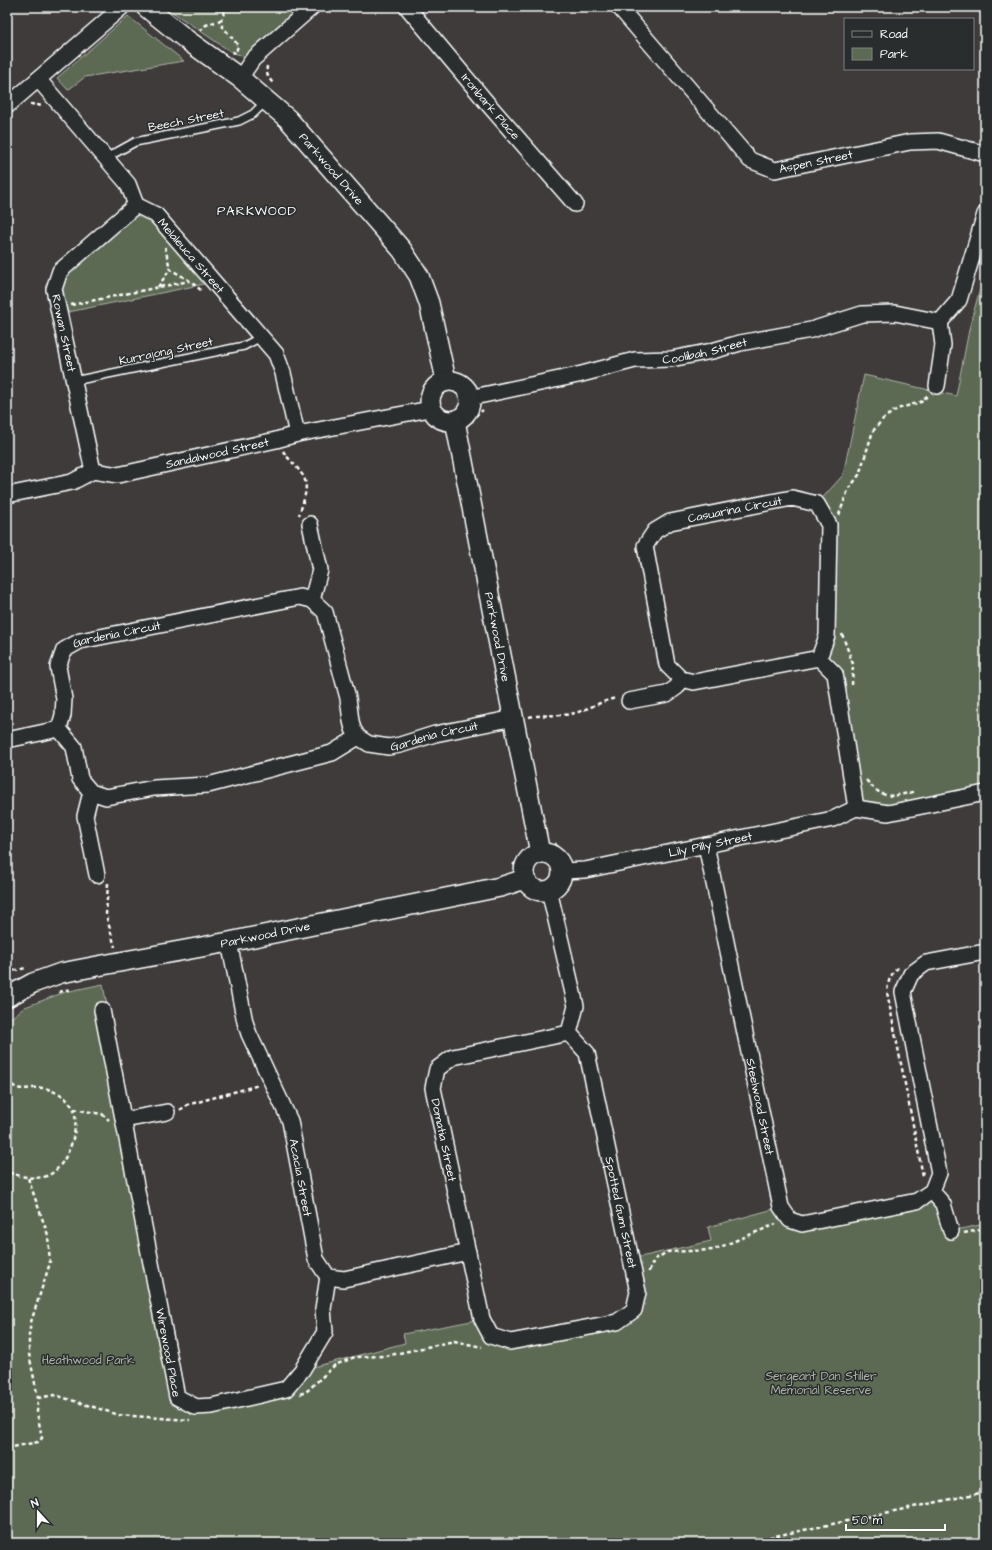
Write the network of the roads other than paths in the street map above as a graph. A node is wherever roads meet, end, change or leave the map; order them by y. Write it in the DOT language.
graph roads {
  1 [pos="122,7"];
  2 [pos="146,7"];
  3 [pos="312,7"];
  4 [pos="407,7"];
  5 [pos="619,7"];
  6 [pos="240,78"];
  7 [pos="38,79"];
  8 [pos="267,100"];
  9 [pos="7,106"];
  10 [pos="985,154"];
  11 [pos="106,158"];
  12 [pos="575,204"];
  13 [pos="136,205"];
  14 [pos="985,214"];
  15 [pos="940,322"];
  16 [pos="261,337"];
  17 [pos="446,380"];
  18 [pos="74,381"];
  19 [pos="936,386"];
  20 [pos="469,398"];
  21 [pos="430,409"];
  22 [pos="463,425"];
  23 [pos="297,434"];
  24 [pos="93,471"];
  25 [pos="7,495"];
  26 [pos="310,524"];
  27 [pos="312,600"];
  28 [pos="819,658"];
  29 [pos="681,679"];
  30 [pos="625,699"];
  31 [pos="525,717"];
  32 [pos="58,729"];
  33 [pos="358,737"];
  34 [pos="7,740"];
  35 [pos="91,792"];
  36 [pos="985,793"];
  37 [pos="856,808"];
  38 [pos="706,846"];
  39 [pos="531,851"];
  40 [pos="565,864"];
  41 [pos="518,873"];
  42 [pos="97,876"];
  43 [pos="549,890"];
  44 [pos="229,942"];
  45 [pos="985,952"];
  46 [pos="7,997"];
  47 [pos="102,1010"];
  48 [pos="569,1033"];
  49 [pos="171,1113"];
  50 [pos="125,1126"];
  51 [pos="928,1186"];
  52 [pos="950,1231"];
  53 [pos="468,1252"];
  54 [pos="328,1277"];
  1 -- 7 [label="street"];
  2 -- 6 [label="street, Parkwood Drive"];
  3 -- 6 [label="street"];
  4 -- 12 [label="street, Ironbark Place"];
  5 -- 10 [label="street, Aspen Street"];
  6 -- 8 [label="street, Parkwood Drive"];
  7 -- 9 [label="street"];
  7 -- 11 [label="street"];
  8 -- 11 [label="lane, Beech Street"];
  8 -- 17 [label="street, Parkwood Drive"];
  11 -- 13 [label="street"];
  13 -- 16 [label="street, Melaleuca Street"];
  13 -- 18 [label="street, Rowan Street"];
  14 -- 15 [label="street"];
  15 -- 19 [label="street"];
  15 -- 20 [label="street, Coolibah Street"];
  16 -- 18 [label="lane, Kurrajong Street"];
  16 -- 23 [label="street, Melaleuca Street"];
  17 -- 20 [label="street"];
  17 -- 21 [label="street"];
  18 -- 24 [label="street, Rowan Street"];
  20 -- 22 [label="street"];
  21 -- 22 [label="street"];
  21 -- 23 [label="street, Sandalwood Street"];
  22 -- 31 [label="street, Parkwood Drive"];
  23 -- 24 [label="street, Sandalwood Street"];
  24 -- 25 [label="street"];
  26 -- 27 [label="street"];
  27 -- 32 [label="street, Gardenia Circuit"];
  27 -- 33 [label="street"];
  28 -- 29 [label="street"];
  28 -- 29 [label="street, Casuarina Circuit"];
  28 -- 37 [label="street"];
  29 -- 30 [label="street"];
  31 -- 33 [label="street, Gardenia Circuit"];
  31 -- 39 [label="street, Parkwood Drive"];
  32 -- 34 [label="street"];
  32 -- 35 [label="street"];
  33 -- 35 [label="street"];
  35 -- 42 [label="street"];
  36 -- 37 [label="street"];
  37 -- 38 [label="street, Lily Pilly Street"];
  38 -- 40 [label="street, Lily Pilly Street"];
  38 -- 51 [label="street, Steelwood Street"];
  39 -- 40 [label="street"];
  39 -- 41 [label="street"];
  40 -- 43 [label="street"];
  41 -- 43 [label="street"];
  41 -- 44 [label="street, Parkwood Drive"];
  43 -- 48 [label="street"];
  44 -- 46 [label="street, Parkwood Drive"];
  44 -- 54 [label="street, Acacia Street"];
  45 -- 51 [label="street"];
  47 -- 50 [label="street, Wirewood Place"];
  48 -- 53 [label="street, Domatia Street"];
  48 -- 53 [label="street, Spotted Gum Street"];
  49 -- 50 [label="street"];
  50 -- 54 [label="street, Wirewood Place"];
  51 -- 52 [label="street"];
  53 -- 54 [label="street"];
}
